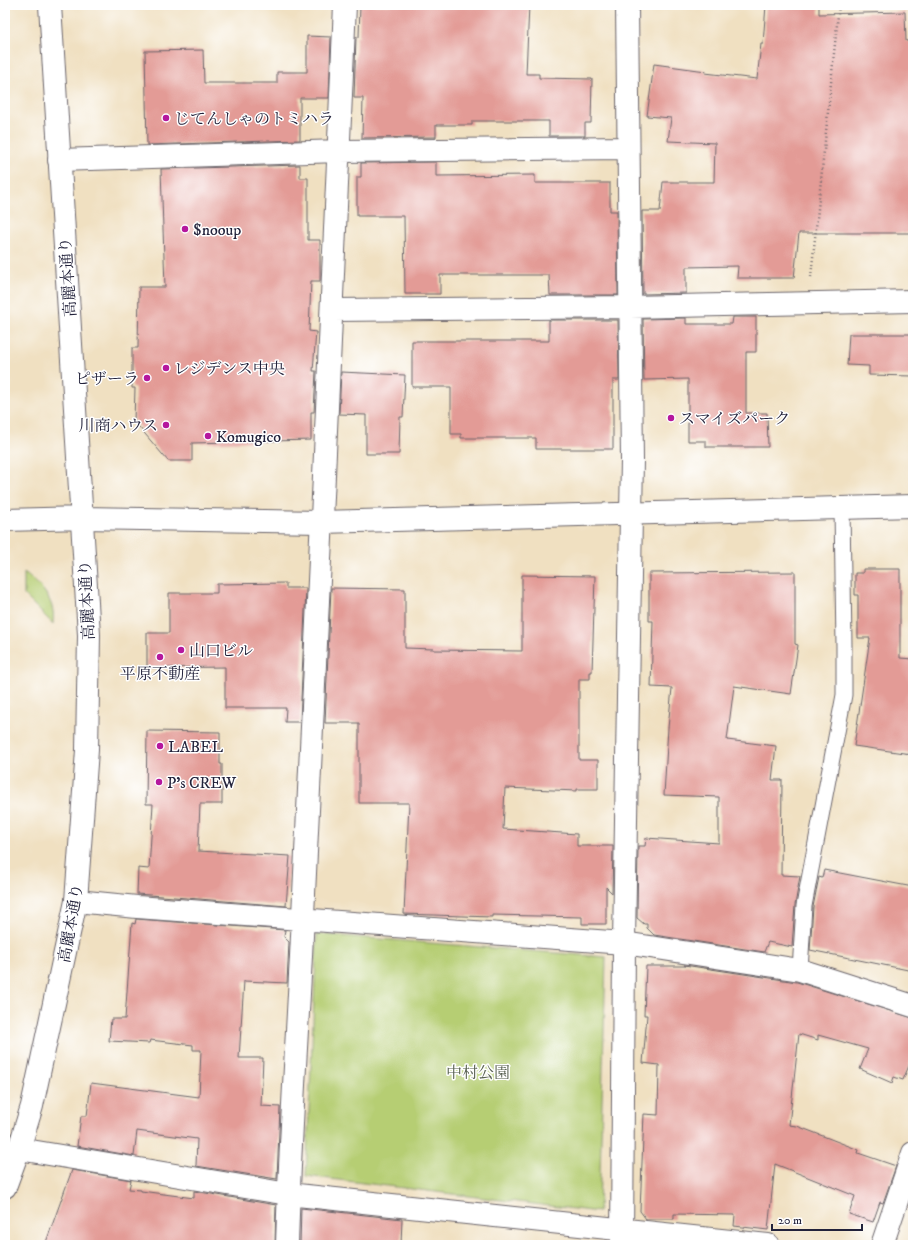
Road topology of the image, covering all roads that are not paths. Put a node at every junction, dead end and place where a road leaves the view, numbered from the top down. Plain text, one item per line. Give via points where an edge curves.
1 (50, 5) edge
2 (345, 5) edge
3 (626, 5) edge
4 (627, 148) junction
5 (339, 151) junction
6 (59, 160) junction
7 (913, 301) edge
8 (630, 307) junction
9 (333, 310) junction
10 (913, 506) edge
11 (842, 508) junction
12 (631, 514) junction
13 (82, 518) junction
14 (5, 520) edge
15 (321, 522) junction
16 (76, 901) junction
17 (303, 920) junction
18 (624, 943) junction
19 (800, 970) junction
20 (913, 1006) edge
21 (19, 1149) junction
22 (913, 1153) edge
23 (5, 1187) edge
24 (288, 1194) junction
25 (622, 1237) edge
26 (287, 1245) edge
27 (768, 1245) edge
28 (882, 1245) edge

1 - 6 street, 高麗本通り
2 - 5 street
3 - 4 street
4 - 5 street
4 - 8 street
5 - 6 street
5 - 9 street
6 - 13 street, 高麗本通り
7 - 8 street
8 - 9 street
8 - 12 street
9 - 15 street
10 - 11 street
11 - 12 street
11 - 19 lane via 844,695 804,906
12 - 15 street
12 - 18 street
13 - 14 street
13 - 15 street
13 - 16 street, 高麗本通り via 89,635 87,750
15 - 17 street
16 - 17 street
16 - 21 street, 高麗本通り via 44,1058
17 - 18 street
17 - 24 street
18 - 19 street
18 - 25 street
19 - 20 street
21 - 23 street, 高麗本通り
21 - 24 street
22 - 28 street
24 - 25 street
24 - 26 street
25 - 27 street

